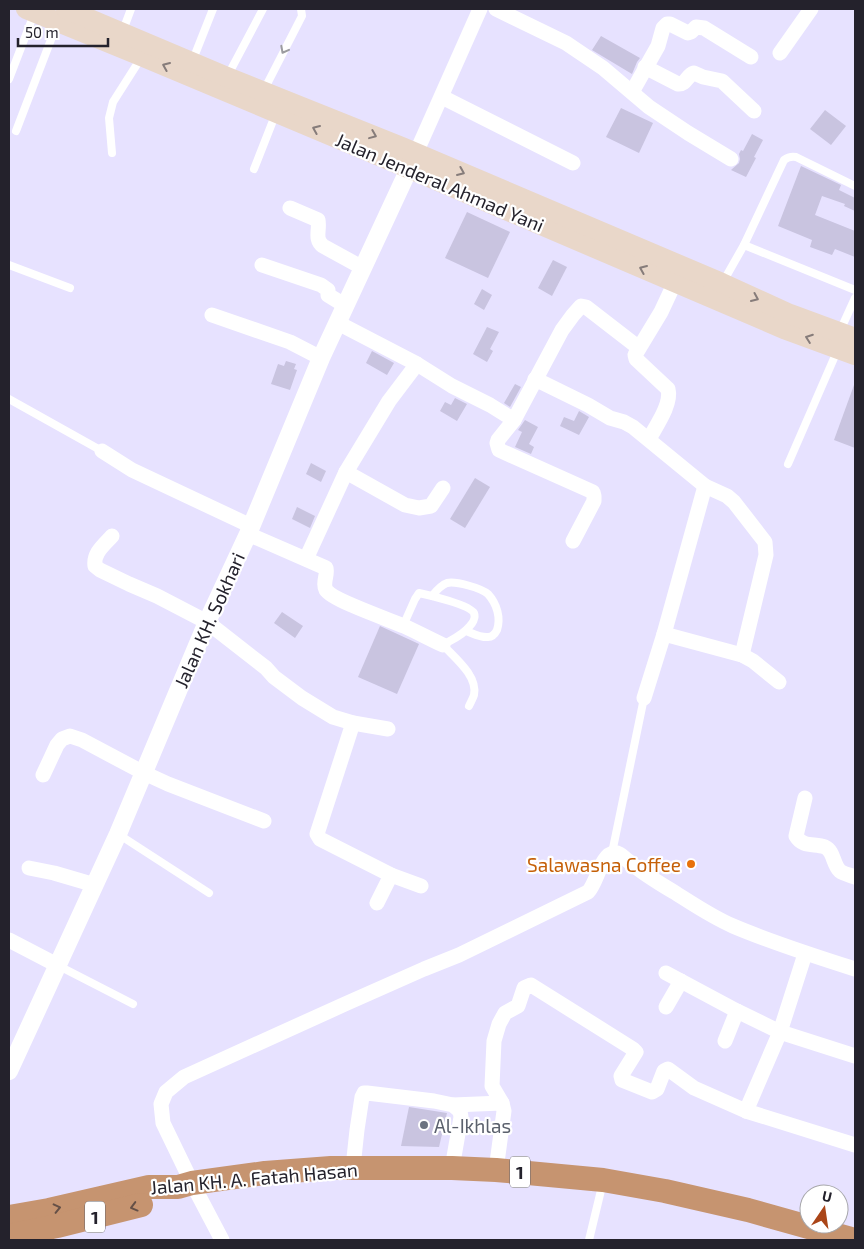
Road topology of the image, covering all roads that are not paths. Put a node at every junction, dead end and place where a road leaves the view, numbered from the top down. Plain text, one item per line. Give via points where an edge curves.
1 (131, 9) edge
2 (213, 9) edge
3 (263, 9) edge
4 (301, 9) edge
5 (480, 9) edge
6 (496, 9) edge
7 (811, 9) edge
8 (30, 10) edge
9 (62, 15) edge
10 (120, 39) junction
11 (780, 53) dead end
12 (141, 56) junction
13 (751, 57) dead end
14 (192, 62) junction
15 (645, 67) junction
16 (227, 77) junction
17 (9, 79) edge
18 (263, 91) junction
19 (632, 92) junction
20 (442, 97) junction
21 (754, 111) dead end
22 (276, 113) junction
23 (16, 131) dead end
24 (112, 154) dead end
25 (731, 158) dead end
26 (412, 161) junction
27 (573, 163) dead end
28 (254, 169) dead end
29 (855, 186) edge
30 (290, 208) dead end
31 (744, 245) junction
32 (9, 265) edge
33 (262, 265) dead end
34 (364, 268) junction
35 (675, 282) junction
36 (722, 283) junction
37 (70, 288) dead end
38 (855, 290) edge
39 (855, 298) edge
40 (346, 306) junction
41 (212, 315) dead end
42 (787, 322) junction
43 (338, 323) junction
44 (847, 344) edge
45 (639, 348) junction
46 (321, 358) junction
47 (417, 364) junction
48 (535, 379) junction
49 (9, 398) edge
50 (514, 420) junction
51 (649, 439) junction
52 (102, 451) joint
53 (788, 464) dead end
54 (346, 472) junction
55 (705, 486) junction
56 (443, 488) dead end
57 (249, 530) junction
58 (112, 536) dead end
59 (573, 541) dead end
60 (306, 559) junction
61 (432, 596) junction
62 (207, 622) junction
63 (403, 626) junction
64 (466, 631) junction
65 (664, 634) junction
66 (443, 645) junction
67 (742, 655) junction
68 (779, 682) dead end
69 (644, 698) joint
70 (469, 706) dead end
71 (353, 723) junction
72 (388, 729) dead end
73 (144, 773) junction
74 (43, 775) dead end
75 (805, 798) dead end
76 (264, 820) dead end
77 (118, 834) junction
78 (612, 853) junction
79 (30, 868) dead end
80 (391, 875) junction
81 (855, 877) edge
82 (94, 885) junction
83 (421, 886) dead end
84 (209, 893) dead end
85 (377, 903) dead end
86 (9, 940) edge
87 (805, 954) junction
88 (57, 965) junction
89 (855, 968) edge
90 (666, 973) dead end
91 (681, 981) junction
92 (133, 1004) dead end
93 (666, 1007) dead end
94 (737, 1011) junction
95 (780, 1032) junction
96 (725, 1041) dead end
97 (855, 1056) edge
98 (9, 1071) edge
99 (502, 1103) junction
100 (453, 1105) junction
101 (746, 1112) junction
102 (855, 1145) edge
103 (354, 1167) junction
104 (452, 1168) junction
105 (496, 1170) junction
106 (603, 1180) junction
107 (185, 1185) junction
108 (11, 1232) edge
109 (849, 1239) edge
110 (222, 1240) edge
111 (589, 1240) edge

1 - 10 lane
2 - 14 lane
3 - 16 lane
4 -> 18 lane via 302,16
5 - 20 street
6 - 19 street via 566,43 604,68
7 - 11 street
8 - 9 main road, Jalan Jenderal Ahmad Yani
8 - 17 lane
9 - 10 main road, Jalan Jenderal Ahmad Yani
9 - 23 lane
10 - 12 main road, Jalan Jenderal Ahmad Yani
10 - 14 main road, Jalan Jenderal Ahmad Yani
22 -> 12 main road, Jalan Jenderal Ahmad Yani
12 - 24 lane via 113,102 108,118
13 - 15 street via 700,27 688,33 667,24
14 - 16 main road, Jalan Jenderal Ahmad Yani
15 - 19 street
15 - 21 street via 681,84 694,73 722,81
16 - 18 main road, Jalan Jenderal Ahmad Yani
18 -> 26 main road, Jalan Jenderal Ahmad Yani
19 - 25 street via 664,118
20 - 26 street
20 - 27 street
26 -> 22 main road, Jalan Jenderal Ahmad Yani
22 - 28 lane
26 - 34 street, Jalan KH. Sokhari
35 -> 26 main road, Jalan Jenderal Ahmad Yani
26 -> 36 main road, Jalan Jenderal Ahmad Yani
29 - 31 lane via 796,157 787,158
30 - 34 street via 318,220 320,244
31 - 36 lane
31 - 38 lane
32 - 37 lane
33 - 40 street via 321,285 328,290 330,297
34 - 40 street, Jalan KH. Sokhari
35 - 42 main road, Jalan Jenderal Ahmad Yani
35 - 45 street
36 -> 42 main road, Jalan Jenderal Ahmad Yani
39 - 44 lane
40 - 43 street, Jalan KH. Sokhari
41 - 46 street via 290,342
42 - 44 main road, Jalan Jenderal Ahmad Yani
43 - 46 street, Jalan KH. Sokhari
43 - 47 street
44 - 53 lane
45 - 48 street via 582,306 562,330
45 - 51 street via 636,359 670,394
46 - 57 street, Jalan KH. Sokhari
47 - 50 street
47 - 54 street
48 - 50 street
48 - 51 street via 624,422
49 - 52 lane
50 - 59 street via 498,440 499,450 593,492 594,502
51 - 55 street
52 - 57 street via 132,470
54 - 56 street via 405,505 419,508 431,506
54 - 60 street
55 - 65 street
55 - 67 street via 734,502 765,542 766,555
57 - 60 street via 274,546
57 - 62 street, Jalan KH. Sokhari
58 - 62 street via 97,553 95,566
60 - 63 street via 326,568 326,591 337,599
61 - 63 lane via 419,593
61 - 64 lane via 473,611 474,620
61 - 64 lane via 447,583 459,583 488,594 498,614 495,634 490,637
62 - 71 street via 302,698 333,717
62 - 73 street, Jalan KH. Sokhari
63 - 66 street
64 - 66 lane
65 - 67 street
65 - 69 street
66 - 70 lane via 470,674 474,695
67 - 68 street
69 - 78 lane
71 - 72 street
71 - 80 street via 317,834 320,839
73 - 74 street via 70,736 62,739
73 - 76 street
73 - 77 street, Jalan KH. Sokhari
75 - 81 street via 796,836 802,843 826,847 837,867
77 - 82 street, Jalan KH. Sokhari
77 - 84 lane
78 - 87 street via 618,853 643,873 732,925
78 - 107 street via 603,861 588,892 459,955 184,1077 166,1092 160,1104
79 - 82 street
80 - 83 street
80 - 85 street
82 - 88 street, Jalan KH. Sokhari
86 - 88 street
87 - 89 street
87 - 95 street
88 - 92 lane
88 - 98 street, Jalan KH. Sokhari
90 - 91 street
91 - 93 street
91 - 94 street
94 - 95 street
94 - 96 street
95 - 97 street
95 - 101 street
99 - 100 street
99 - 101 street via 492,1086 494,1041 505,1013 518,1006 524,988 531,986 636,1052 621,1076 622,1080 652,1092 657,1089 664,1071 668,1070 694,1088
99 - 105 street via 504,1111
100 - 103 street via 364,1093
100 - 104 street via 461,1117
101 - 102 street
103 - 104 highway, Jalan KH. A. Fatah Hasan / 1
103 - 107 highway, Jalan KH. A. Fatah Hasan / 1 via 265,1173
104 - 105 highway, Jalan KH. A. Fatah Hasan / 1
105 - 106 highway, Jalan KH. A. Fatah Hasan / 1
106 - 109 highway, Jalan KH. A. Fatah Hasan / 1 via 748,1210
106 - 111 lane
107 - 108 highway, Jalan KH. A. Fatah Hasan / 1 via 149,1187 49,1210
107 - 110 street

